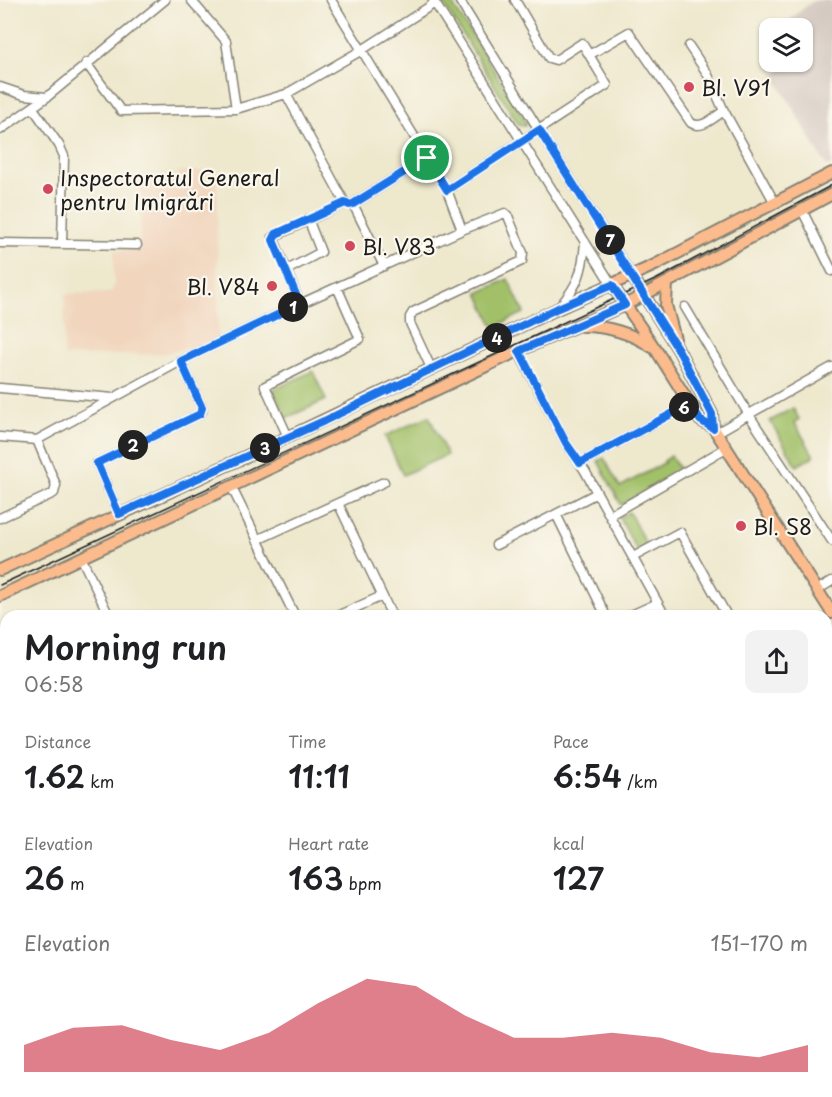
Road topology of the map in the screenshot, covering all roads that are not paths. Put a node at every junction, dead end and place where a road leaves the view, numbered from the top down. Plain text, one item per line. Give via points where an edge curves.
1 (165, 0) edge
2 (191, 0) edge
3 (331, 0) edge
4 (459, 0) edge
5 (515, 0) edge
6 (434, 1) edge
7 (688, 46) dead end
8 (362, 50) junction
9 (589, 55) junction
10 (86, 63) junction
11 (0, 87) edge
12 (286, 94) junction
13 (47, 97) junction
14 (33, 108) junction
15 (239, 108) junction
16 (724, 111) junction
17 (0, 130) edge
18 (539, 130) junction
19 (522, 141) junction
20 (427, 158) junction
21 (832, 173) edge
22 (447, 190) junction
23 (832, 194) edge
24 (349, 203) junction
25 (775, 203) junction
26 (802, 210) junction
27 (308, 219) junction
28 (462, 230) junction
29 (585, 241) junction
30 (0, 243) edge
31 (62, 244) junction
32 (137, 245) dead end
33 (384, 266) junction
34 (286, 270) junction
35 (832, 271) edge
36 (632, 276) junction
37 (667, 283) junction
38 (612, 285) junction
39 (337, 287) junction
40 (643, 296) junction
41 (300, 304) junction
42 (625, 305) junction
43 (558, 308) junction
44 (685, 308) dead end
45 (579, 326) junction
46 (519, 351) junction
47 (679, 351) junction
48 (658, 352) junction
49 (181, 361) junction
50 (832, 367) edge
51 (432, 370) junction
52 (0, 388) edge
53 (114, 399) junction
54 (690, 404) junction
55 (749, 414) junction
56 (715, 430) junction
57 (0, 437) edge
58 (288, 437) junction
59 (37, 440) junction
60 (726, 448) junction
61 (580, 463) junction
62 (384, 482) dead end
63 (231, 486) junction
64 (597, 494) junction
65 (338, 503) junction
66 (119, 514) junction
67 (556, 514) junction
68 (610, 515) junction
69 (0, 518) edge
70 (257, 540) junction
71 (832, 542) edge
72 (496, 545) dead end
73 (81, 557) junction
74 (633, 557) junction
75 (0, 570) edge
76 (832, 581) edge
77 (817, 590) junction
78 (0, 596) edge
79 (382, 596) junction
80 (658, 603) junction
81 (106, 610) edge
82 (292, 610) edge
83 (350, 610) edge
84 (389, 610) edge
85 (603, 610) edge
86 (642, 610) edge
87 (662, 610) edge
88 (725, 610) edge
89 (830, 610) edge

1 - 10 street
2 - 15 street via 226,41
3 - 8 street
4 - 18 street
5 - 9 street via 549,58 556,60 582,43
6 - 8 street
6 - 19 street
7 - 16 street via 707,73
8 - 12 street
8 - 20 street
9 - 16 street via 629,32 691,123 700,126
9 - 18 street via 607,85
10 - 13 street
10 - 15 street via 121,111
11 - 13 street
12 - 15 street
12 - 24 street
13 - 14 street
14 - 17 street
14 - 31 street via 64,156
16 - 25 street
18 - 19 street
18 - 36 street
19 - 22 street
19 - 29 street
20 - 22 street
20 - 24 street
21 - 25 main road
22 - 28 street
23 - 26 main road
24 - 27 street
24 - 33 street
25 - 36 main road
26 - 35 street
26 - 37 main road
27 - 34 street via 273,237
27 - 34 street via 320,255
28 - 33 street
28 - 51 street via 505,213 523,257 506,269 413,312 410,323
29 - 38 street
29 - 43 street via 583,266 575,288
30 - 31 street
31 - 32 street
33 - 39 street
34 - 41 street
36 - 38 main road
36 - 40 main road
37 - 40 main road
37 - 47 main road via 666,305
38 - 42 main road
38 - 43 main road
39 - 41 street
39 - 58 street via 360,339 265,386
40 - 42 main road
40 - 47 main road
41 - 49 street
42 - 45 main road
42 - 48 main road
43 - 51 main road
44 - 55 street
45 - 46 main road
45 - 48 main road via 626,334
46 - 61 street
46 - 63 main road
47 - 56 main road via 712,414
48 - 54 main road
49 - 53 street
49 - 66 street via 202,408 200,414 97,463
50 - 55 street
51 - 58 main road
52 - 53 street
53 - 59 street
54 - 56 main road via 700,420
54 - 61 street
55 - 56 street
55 - 71 street
56 - 60 main road
57 - 59 street
58 - 66 main road
59 - 69 street via 56,485 54,493
60 - 68 street
60 - 77 main road
61 - 64 street
62 - 65 street
63 - 70 street
63 - 73 main road
64 - 67 street
64 - 68 street
65 - 70 street
65 - 79 street
66 - 75 main road
67 - 72 street
67 - 85 street
68 - 74 street
70 - 82 street
73 - 78 main road
73 - 81 street
74 - 80 street
74 - 88 street via 680,532
76 - 77 street
77 - 89 main road
79 - 83 street
79 - 84 street
80 - 86 street
80 - 87 street

